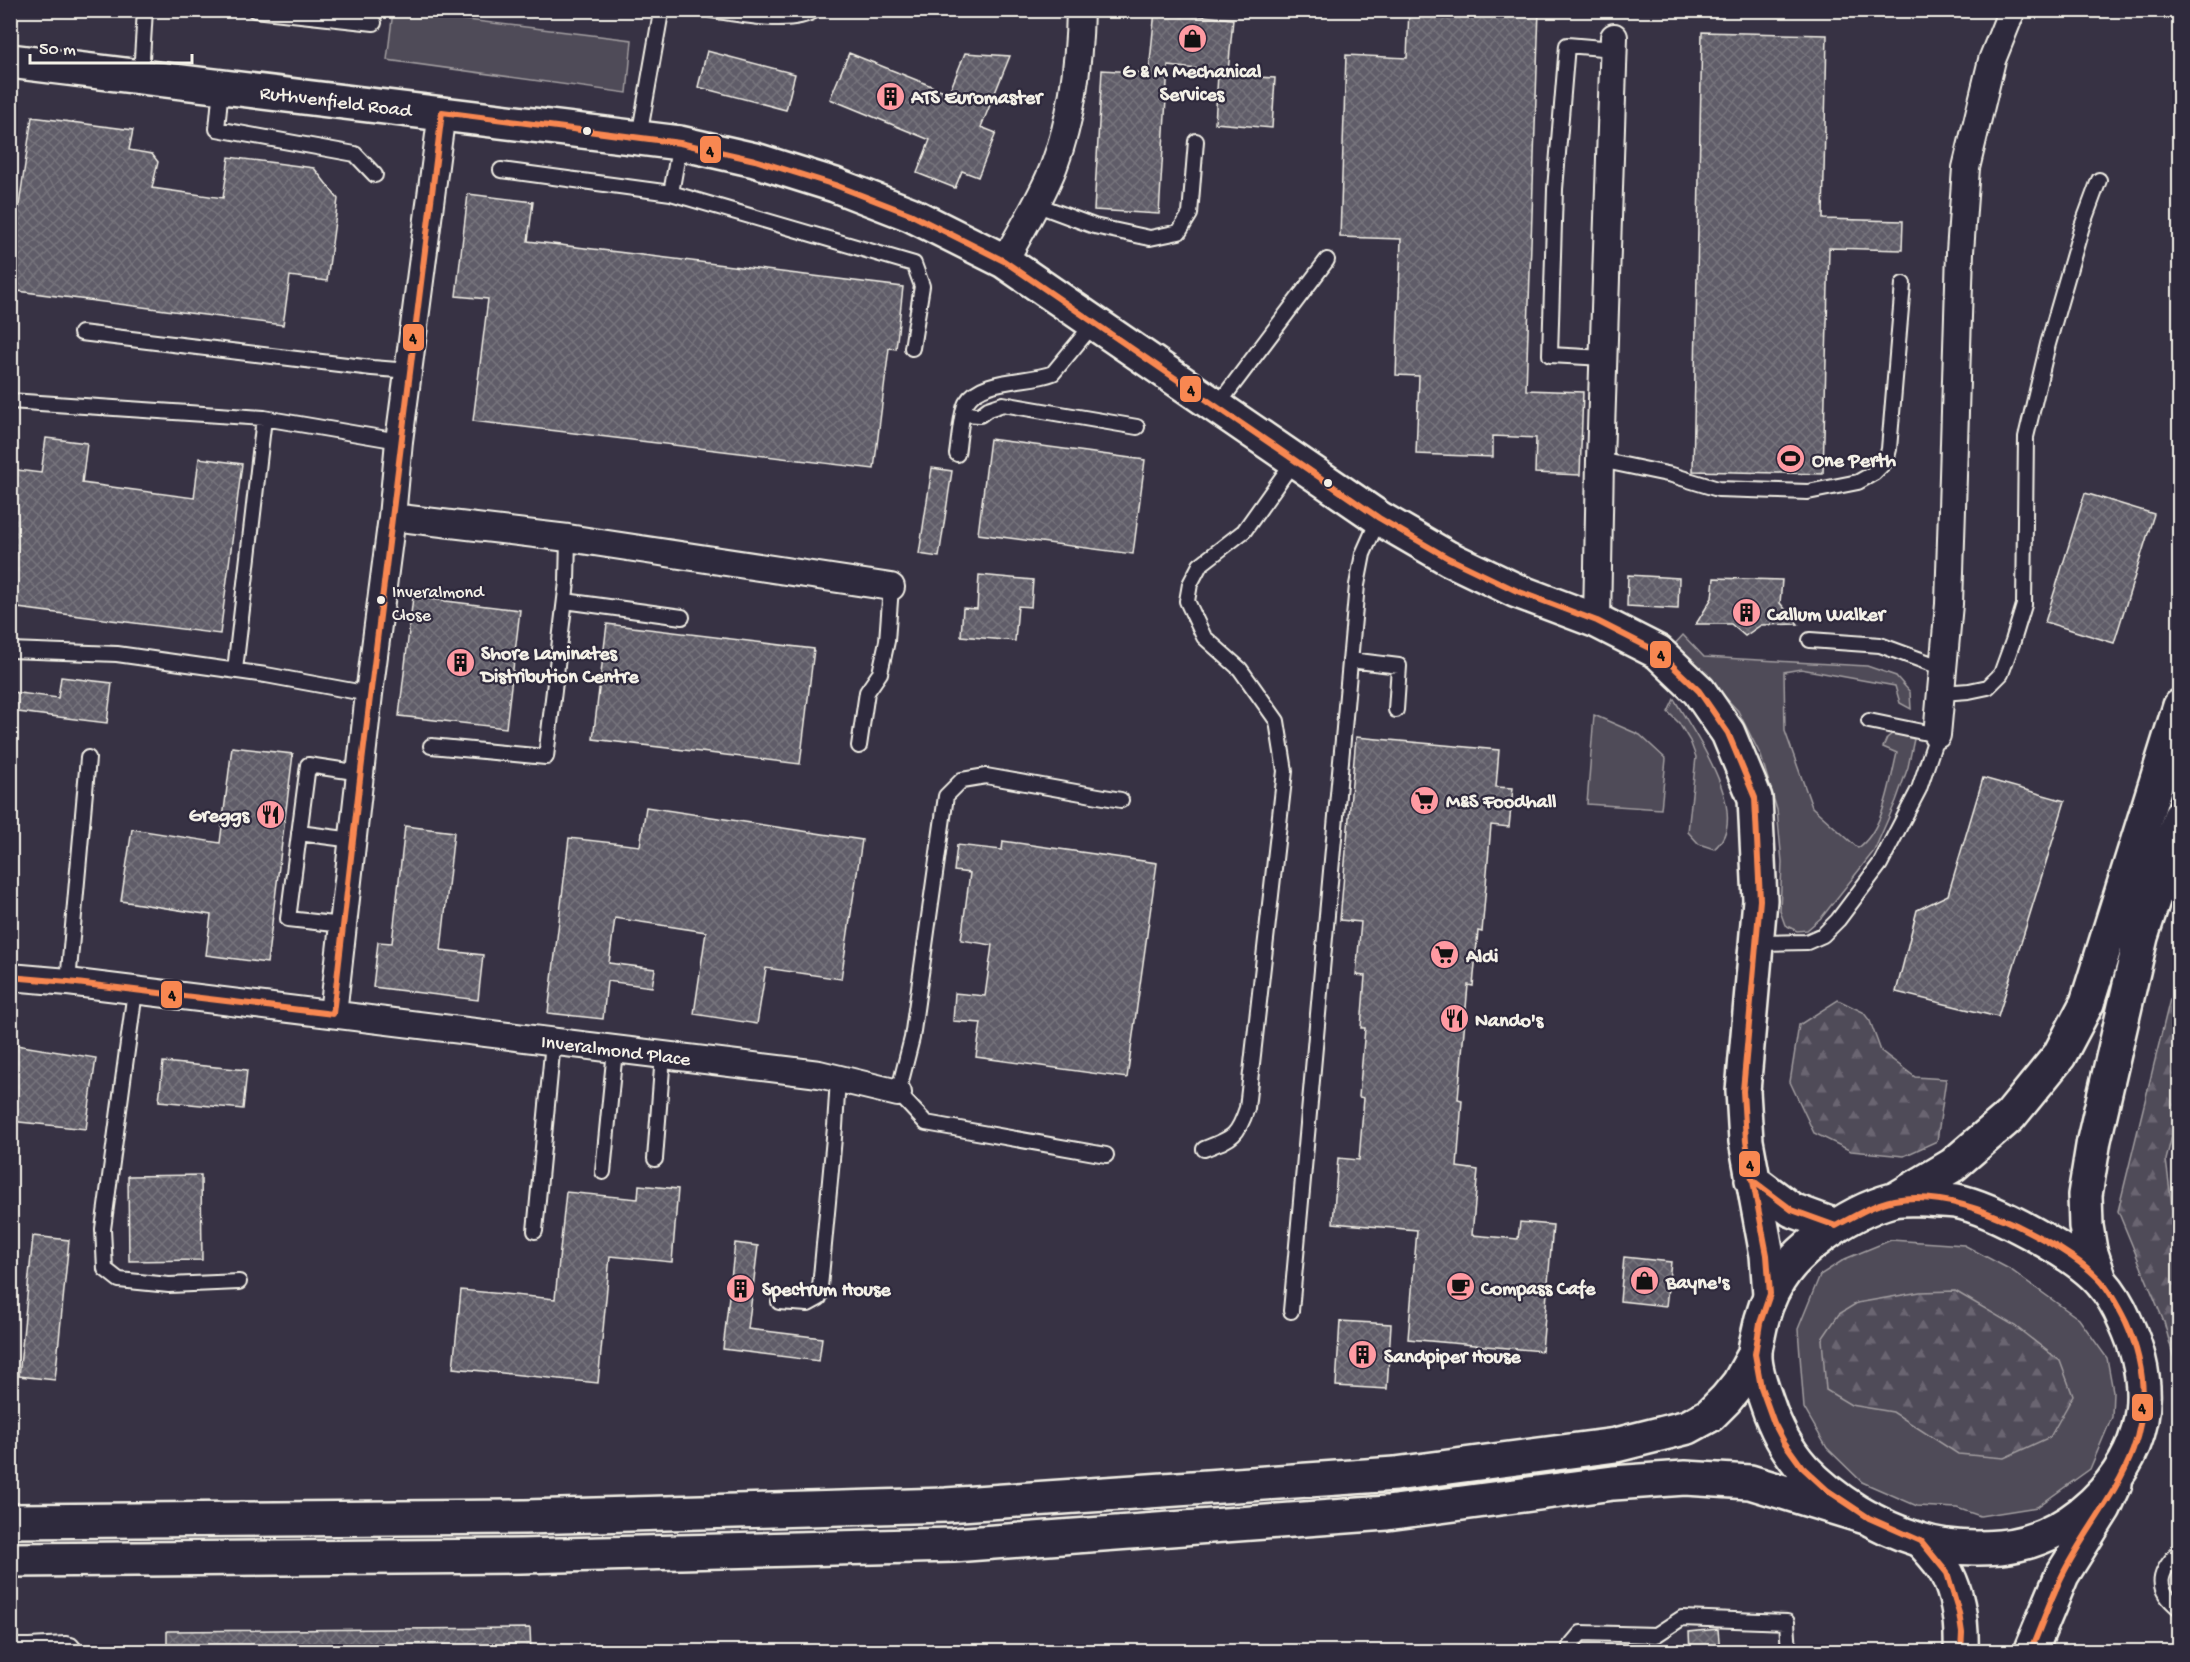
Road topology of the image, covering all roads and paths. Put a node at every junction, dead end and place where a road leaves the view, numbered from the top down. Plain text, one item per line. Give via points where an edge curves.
1 (145, 10) edge
2 (255, 10) edge
3 (663, 10) edge
4 (711, 10) edge
5 (815, 10) edge
6 (1080, 10) edge
7 (2012, 10) edge
8 (374, 24) dead end
9 (1614, 43) joint
10 (10, 61) edge
11 (141, 75) junction
12 (221, 87) junction
13 (442, 112) junction
14 (639, 137) junction
15 (1196, 141) dead end
16 (680, 143) junction
17 (501, 170) dead end
18 (375, 175) dead end
19 (2099, 180) dead end
20 (671, 192) junction
21 (1035, 204) junction
22 (1327, 260) dead end
23 (1004, 261) junction
24 (1904, 284) dead end
25 (1095, 322) junction
26 (81, 333) dead end
27 (912, 348) dead end
28 (1604, 358) junction
29 (410, 371) junction
30 (10, 401) edge
31 (1217, 406) junction
32 (963, 414) junction
33 (264, 418) junction
34 (1137, 427) dead end
35 (399, 441) junction
36 (957, 454) dead end
37 (1292, 459) junction
38 (1600, 460) junction
39 (392, 518) junction
40 (1379, 518) junction
41 (568, 538) junction
42 (891, 587) joint
43 (565, 602) junction
44 (682, 617) dead end
45 (1597, 621) junction
46 (1810, 640) dead end
47 (10, 650) edge
48 (1350, 660) junction
49 (235, 670) junction
50 (1942, 680) junction
51 (369, 694) junction
52 (2180, 706) edge
53 (1396, 710) dead end
54 (1869, 721) dead end
55 (1937, 735) junction
56 (431, 746) dead end
57 (859, 746) dead end
58 (88, 758) dead end
59 (361, 773) junction
60 (1121, 800) dead end
61 (2180, 817) edge
62 (299, 833) junction
63 (353, 840) junction
64 (343, 925) junction
65 (1757, 944) junction
66 (10, 977) edge
67 (68, 982) junction
68 (135, 992) junction
69 (333, 1014) junction
70 (553, 1042) junction
71 (615, 1050) junction
72 (663, 1055) junction
73 (838, 1078) junction
74 (898, 1093) junction
75 (1204, 1149) dead end
76 (1106, 1155) dead end
77 (655, 1159) dead end
78 (603, 1172) dead end
79 (1752, 1180) junction
80 (1894, 1200) junction
81 (1836, 1226) junction
82 (536, 1231) dead end
83 (2100, 1280) junction
84 (239, 1282) dead end
85 (1770, 1294) junction
86 (779, 1302) dead end
87 (1291, 1311) dead end
88 (1755, 1354) junction
89 (2119, 1474) junction
90 (1869, 1518) junction
91 (10, 1521) edge
92 (1921, 1541) junction
93 (2180, 1550) edge
94 (10, 1560) edge
95 (2180, 1608) edge
96 (10, 1646) edge
97 (29, 1649) edge
98 (77, 1652) edge
99 (1570, 1652) edge
100 (1789, 1652) edge
101 (1961, 1652) edge
102 (2030, 1652) edge

1 - 11 lane
2 - 8 lane
3 - 14 lane
4 - 5 lane via 798,18
6 - 21 street via 1072,98 1053,167
7 - 50 street via 1992,60 1966,168 1949,604
9 - 28 street
9 - 28 lane via 1567,45 1555,189 1550,356
10 - 11 main road, Ruthvenfield Road
11 - 12 main road, Ruthvenfield Road
12 - 13 main road, Ruthvenfield Road
12 - 18 lane via 218,129 355,154
13 - 14 main road, Ruthvenfield Road
13 - 29 street
14 - 16 main road, Ruthvenfield Road
15 - 21 lane via 1190,214 1179,232 1150,238 1094,226
16 - 20 lane
16 - 23 main road, Ruthvenfield Road via 835,184 910,214
17 - 20 lane
19 - 50 lane via 2048,344 2026,437 2024,605 2013,641 2001,674 1988,687 1970,691
20 - 27 lane via 914,264 922,286
21 - 23 street
22 - 31 lane
23 - 25 main road, Ruthvenfield Road
24 - 38 lane via 1889,449 1886,461 1874,473 1858,482 1808,492 1718,489
25 - 31 main road, Ruthvenfield Road
25 - 32 lane via 1053,373 992,385 975,393 965,404
26 - 29 lane
28 - 38 street
29 - 35 street
30 - 33 lane
31 - 37 main road, Ruthvenfield Road
32 - 34 lane via 980,415 1003,404
32 - 36 lane
33 - 35 lane
33 - 49 lane
35 - 39 street
37 - 40 main road, Ruthvenfield Road
37 - 75 lane via 1244,531 1200,565 1187,601 1204,637 1240,669 1277,721 1285,771 1247,1108 1241,1127 1232,1138
38 - 45 street
39 - 41 street
39 - 51 street
40 - 45 main road, Ruthvenfield Road via 1448,558 1517,591
40 - 48 lane via 1359,566
41 - 42 street
41 - 43 lane
42 - 57 lane via 887,641 880,673 867,692
43 - 44 lane
43 - 56 lane via 546,757
45 - 65 main road, Ruthvenfield Road via 1658,652 1699,691 1728,733 1755,798 1759,864
46 - 50 lane via 1881,645
47 - 49 lane via 117,654
48 - 53 lane via 1399,666
48 - 87 lane
49 - 51 lane
50 - 55 street
51 - 59 street
52 - 80 main road via 2087,1003 2059,1056 2010,1116 1953,1165
54 - 55 lane
55 - 65 lane via 1919,789 1880,864 1838,920 1823,935 1807,942
58 - 67 lane
59 - 62 lane via 308,765
59 - 63 street
60 - 74 lane via 986,776 962,780 946,796 912,1038
61 - 83 main road via 2142,937 2094,1140 2085,1195 2086,1226
62 - 63 lane
62 - 64 lane via 288,919
63 - 64 street
64 - 69 street
65 - 79 main road, Ruthvenfield Road via 1743,1091
66 - 67 street, Inveralmond Place
67 - 68 street, Inveralmond Place
68 - 69 street, Inveralmond Place
68 - 84 lane via 103,1229 105,1269 119,1280 169,1286
69 - 70 street, Inveralmond Place
70 - 71 street, Inveralmond Place
70 - 82 lane
71 - 72 street, Inveralmond Place
71 - 78 lane
72 - 73 street, Inveralmond Place
72 - 77 lane
73 - 74 street, Inveralmond Place
73 - 86 lane via 819,1298 808,1304
74 - 76 lane via 926,1123
79 - 81 main road via 1792,1210
79 - 85 main road, Ruthvenfield Road via 1767,1255
80 - 81 main road
80 - 83 main road via 1957,1202 1979,1209 2055,1247
81 - 85 main road via 1804,1249
83 - 89 main road via 2119,1307 2142,1368 2144,1408 2133,1450
85 - 88 main road
88 - 90 main road via 1761,1388 1784,1443 1827,1490
88 - 91 main road via 1726,1399 1710,1415 1688,1427 1616,1444 1395,1474 946,1505 525,1517
89 - 92 main road via 2094,1503 2039,1539 1983,1548
89 - 102 main road via 2104,1508 2062,1575
90 - 92 main road
90 - 94 main road via 1750,1482 1685,1478 1613,1483 1387,1513 953,1545 521,1556
92 - 101 main road via 1947,1573 1959,1613
93 - 95 lane via 2160,1580 2163,1592
96 - 97 lane
97 - 98 lane via 66,1644
99 - 100 lane via 1570,1646 1581,1634 1656,1635 1682,1618 1787,1622

